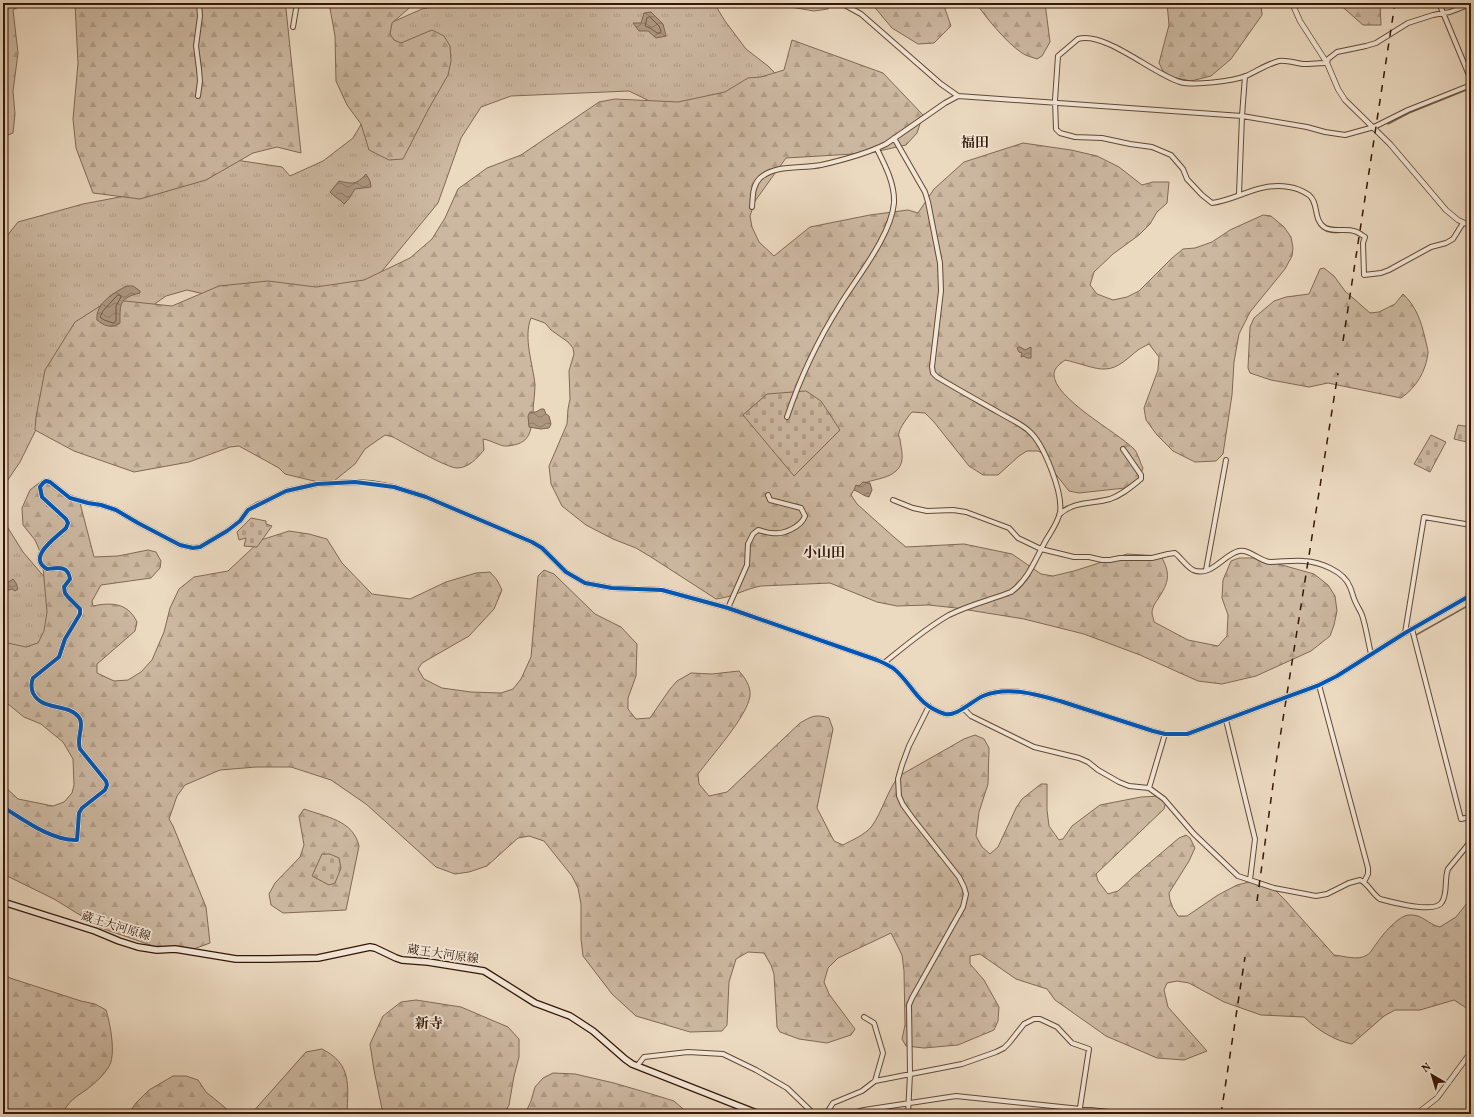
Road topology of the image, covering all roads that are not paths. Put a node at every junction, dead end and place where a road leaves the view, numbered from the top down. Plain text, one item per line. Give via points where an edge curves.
1 (199, 3) edge
2 (297, 3) edge
3 (841, 3) edge
4 (1292, 3) edge
5 (1439, 3) edge
6 (1471, 4) edge
7 (1443, 13) junction
8 (293, 27) dead end
9 (1328, 63) junction
10 (1245, 76) junction
11 (1471, 80) edge
12 (1471, 85) edge
13 (198, 96) dead end
14 (958, 96) junction
15 (1055, 103) junction
16 (1242, 116) junction
17 (1374, 127) junction
18 (894, 138) junction
19 (876, 149) junction
20 (1239, 194) junction
21 (752, 207) dead end
22 (1463, 223) junction
23 (1471, 226) edge
24 (787, 417) dead end
25 (1123, 449) dead end
26 (1226, 460) dead end
27 (768, 495) dead end
28 (893, 500) dead end
29 (264, 502) joint
30 (1060, 514) junction
31 (1471, 525) edge
32 (1041, 550) junction
33 (1206, 570) junction
34 (1471, 596) edge
35 (728, 608) junction
36 (1412, 629) junction
37 (1405, 633) junction
38 (1371, 654) junction
39 (884, 663) junction
40 (1319, 685) junction
41 (929, 706) junction
42 (963, 708) junction
43 (1226, 720) junction
44 (1165, 734) junction
45 (1149, 788) junction
46 (3, 808) edge
47 (1471, 822) edge
48 (1471, 841) edge
49 (1250, 880) junction
50 (1364, 882) junction
51 (3, 902) edge
52 (864, 1017) dead end
53 (1471, 1052) edge
54 (637, 1066) junction
55 (910, 1074) junction
56 (875, 1081) junction
57 (910, 1103) junction
58 (1080, 1109) junction
59 (1418, 1113) edge
60 (759, 1114) edge
61 (814, 1114) edge
62 (826, 1114) edge
63 (850, 1114) edge
64 (908, 1114) edge
65 (1079, 1114) edge
66 (1129, 1114) edge
67 (1412, 1114) edge

1 - 13 street via 196,46 200,81
2 - 8 street
3 - 14 street via 861,14
4 - 9 street via 1300,21
5 - 7 street
6 - 7 street
7 - 9 street via 1408,23 1376,43 1337,52 1328,59
7 - 11 street
9 - 10 street via 1303,64 1280,61
9 - 17 street via 1338,89
10 - 15 street via 1186,84 1158,72 1113,46 1082,38 1058,58
10 - 16 street
12 - 17 street via 1408,110
14 - 15 street
14 - 18 street
15 - 16 street
15 - 20 street via 1056,129 1060,133 1152,147 1171,155 1183,169 1187,179 1212,203
16 - 17 street via 1345,135
16 - 20 street
17 - 22 street via 1446,210
18 - 19 street
18 - 30 street via 925,192 940,263 941,291 932,354 933,373 1030,432 1054,476 1060,500
19 - 21 street via 820,165 768,172 755,185
19 - 24 street via 891,182 894,203 891,214 880,243 817,345
20 - 22 street via 1274,186 1294,188 1305,193 1314,202 1318,220 1324,227 1354,231 1365,237 1364,275 1389,270 1431,247 1446,243 1453,239
22 - 23 street
25 - 30 street via 1141,475 1141,479 1115,497 1072,506
26 - 33 street
27 - 35 street via 770,500 801,508 804,520 794,528 779,534 758,530 753,534 748,544 748,565
28 - 32 street via 927,511 966,512 1008,528 1018,538
29 - 35 street via 286,491 317,484 355,482 394,487 426,497 532,542 566,572 585,584 662,590
29 - 46 street via 248,510 227,531 200,547 193,548 180,545 116,510 70,498 50,482 43,483 40,487 42,497 68,523 66,528 43,549 40,563 47,569 59,567 66,570 70,579 64,587 65,593 80,609 80,614 65,639 59,657 33,678 31,689 38,701 67,710 80,718 80,749 107,785 105,790 79,813 77,840 63,839
30 - 32 street
31 - 37 street via 1424,517
32 - 33 street via 1102,560 1152,558 1175,553 1194,570
32 - 39 street via 1022,583 1016,588 949,615 929,627
33 - 38 street via 1213,568 1233,552 1241,550 1268,562 1305,561 1332,569 1341,574 1350,586 1362,614
34 - 36 street
35 - 39 street
36 - 37 street
36 - 47 street via 1461,819 1470,817
37 - 38 street
38 - 40 street
39 - 41 street via 893,668
40 - 43 street
40 - 50 street via 1368,868
41 - 42 street via 945,714
41 - 55 street via 902,765 898,779 899,796 914,820 959,877 964,887 965,900 955,924 912,998
42 - 44 street via 982,696 1012,692 1043,696
42 - 45 street via 971,716 1034,747 1083,760 1129,786
43 - 44 street via 1187,734
43 - 49 street via 1255,839
44 - 45 street
45 - 49 street via 1164,800 1222,862 1238,876
48 - 50 street via 1448,869 1444,898 1442,904 1436,907 1380,900
49 - 50 street via 1274,888 1316,896 1327,894 1349,883 1360,880
51 - 54 main road, 蔵王大河原線 via 138,947 157,950 175,949 236,959 269,959 318,958 370,947 402,960 484,971 534,1002 570,1016 594,1031 625,1059
52 - 56 street via 874,1023 883,1053
53 - 59 street via 1437,1098
54 - 60 main road, 蔵王大河原線
54 - 61 street via 644,1057 664,1054 723,1054 787,1088
55 - 56 street
55 - 57 street
55 - 58 street via 962,1064 996,1052 1009,1043 1024,1024 1040,1019 1057,1027 1072,1043 1089,1049
56 - 62 street via 862,1091 833,1103
57 - 58 street via 956,1096
57 - 63 street
57 - 64 street
58 - 65 street
58 - 66 street
59 - 67 street

